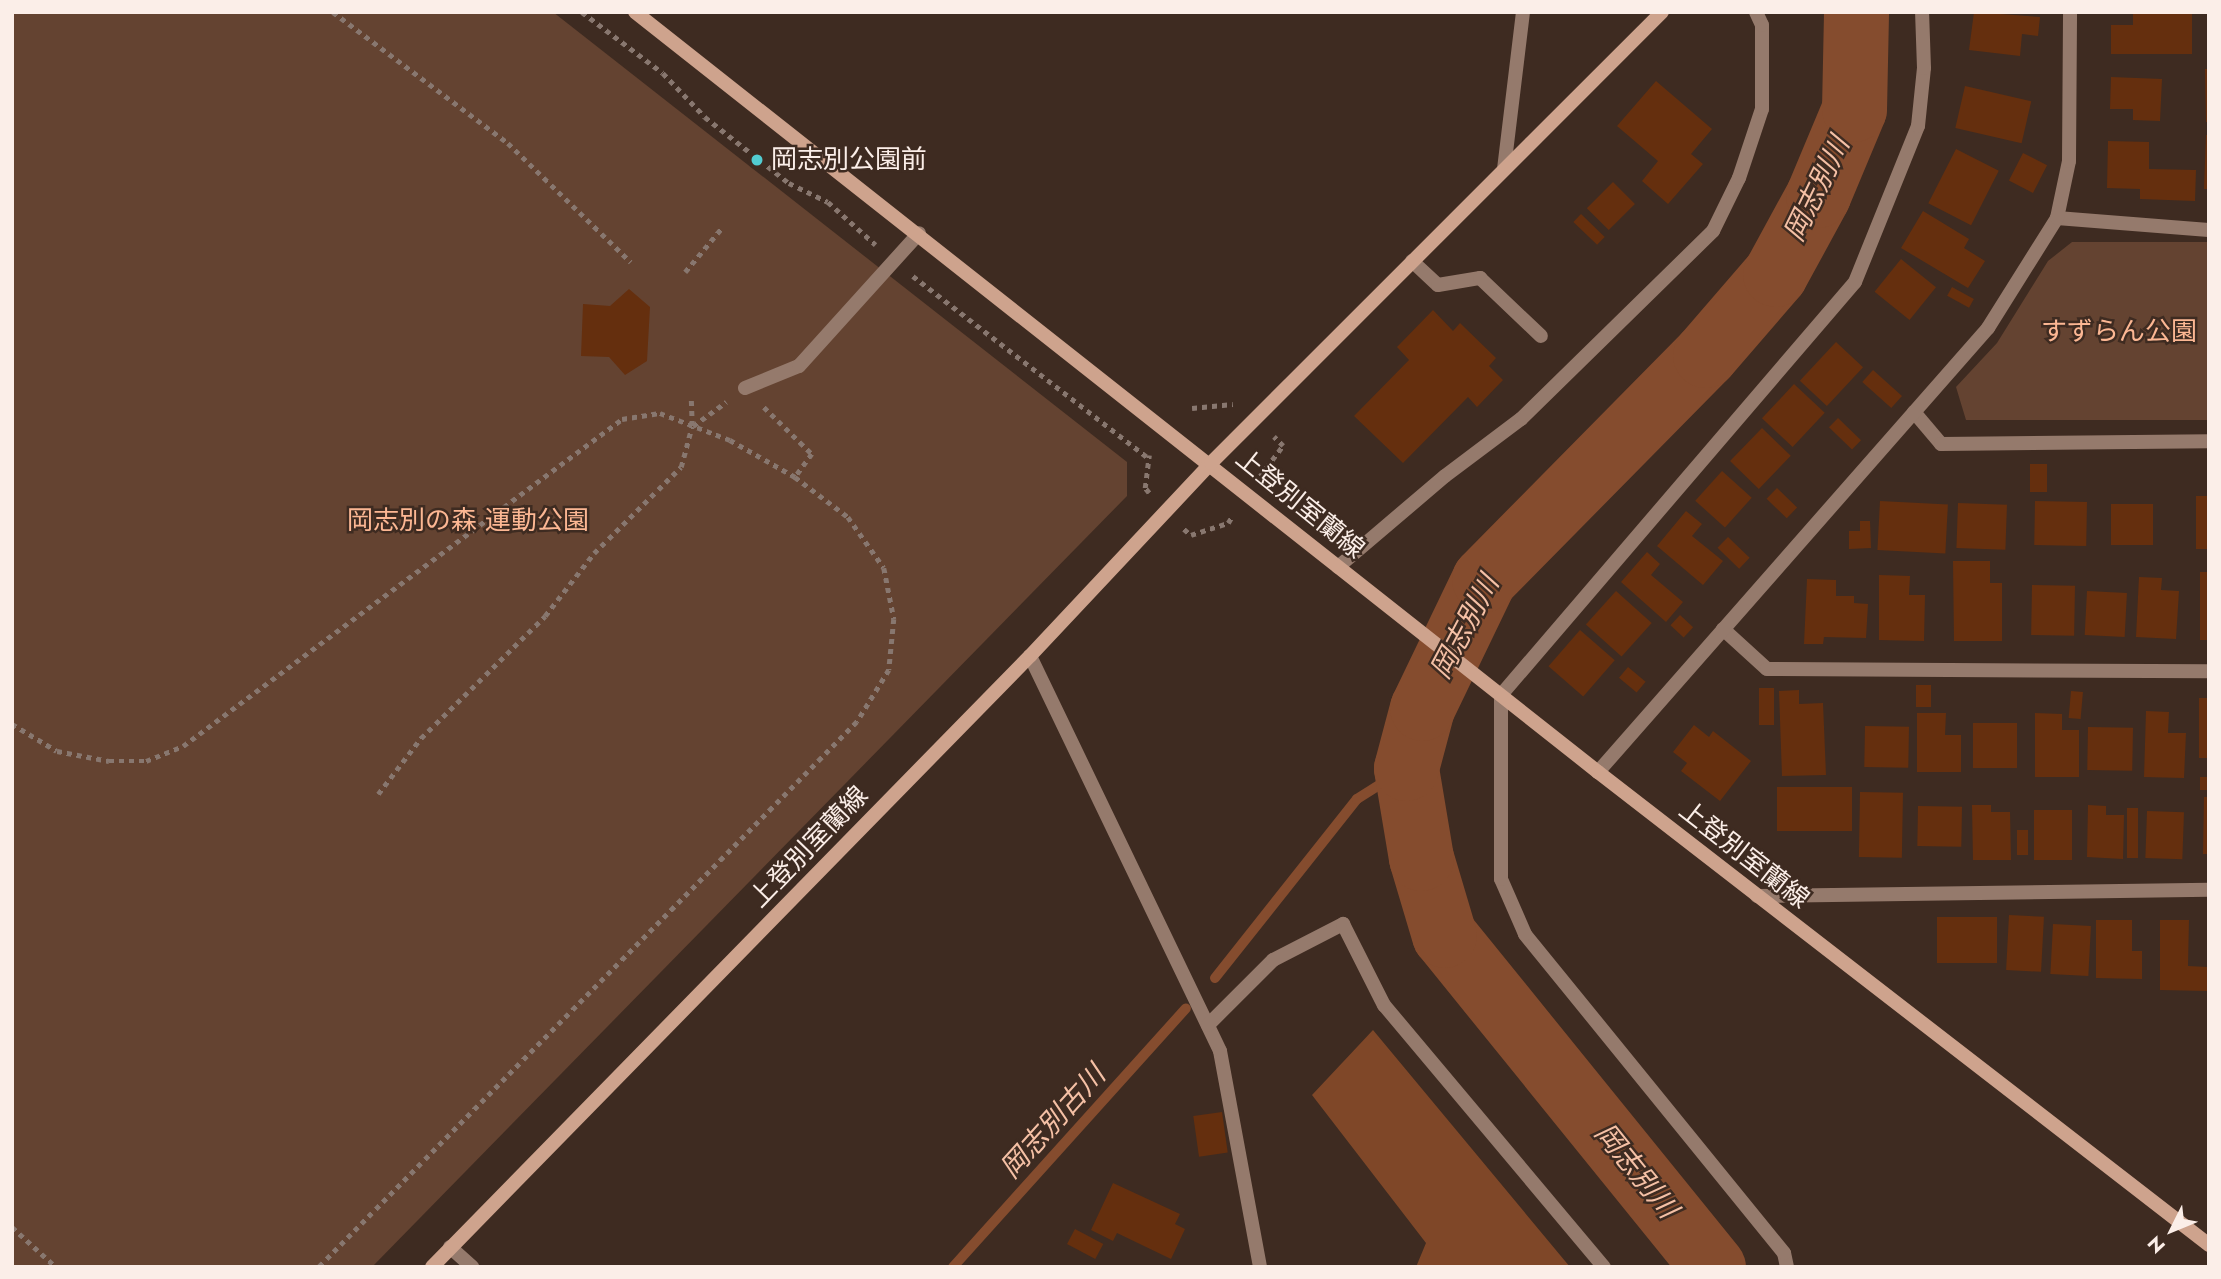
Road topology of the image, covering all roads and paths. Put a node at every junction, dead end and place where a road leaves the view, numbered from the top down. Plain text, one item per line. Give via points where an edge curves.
1 (334, 12) edge
2 (582, 12) edge
3 (635, 12) edge
4 (1523, 12) edge
5 (1662, 12) edge
6 (1756, 12) edge
7 (1922, 12) edge
8 (2070, 12) edge
9 (1504, 169) junction
10 (2057, 218) junction
11 (721, 229) dead end
12 (2209, 230) edge
13 (919, 233) junction
14 (894, 261) junction
15 (1412, 261) junction
16 (631, 262) dead end
17 (685, 272) dead end
18 (1541, 336) dead end
19 (745, 388) junction
20 (691, 400) dead end
21 (1914, 412) junction
22 (692, 426) junction
23 (2209, 441) edge
24 (1147, 457) dead end
25 (1211, 463) junction
26 (795, 477) junction
27 (1338, 567) junction
28 (1723, 629) junction
29 (1030, 656) junction
30 (2209, 671) edge
31 (1501, 695) junction
32 (12, 724) edge
33 (1598, 772) junction
34 (378, 794) dead end
35 (2209, 890) edge
36 (1757, 896) junction
37 (1208, 1025) junction
38 (12, 1227) edge
39 (2209, 1245) edge
40 (450, 1247) junction
41 (56, 1267) edge
42 (319, 1267) edge
43 (432, 1267) edge
44 (472, 1267) edge
45 (1260, 1267) edge
46 (1604, 1267) edge
47 (1787, 1267) edge

1 - 16 path via 508,143
2 - 14 path via 663,74 705,117 789,183 828,202
3 - 13 main road
4 - 9 street
5 - 9 main road
6 - 27 street via 1762,25 1762,109 1739,178 1713,231 1521,419
7 - 31 street via 1924,68 1918,126 1855,282
8 - 10 street via 2069,161
9 - 15 main road
10 - 12 street
10 - 21 street via 1988,328
11 - 17 path
13 - 14 street
13 - 25 main road
14 - 19 street via 799,366
14 - 24 path
15 - 18 street via 1438,285 1480,278
15 - 25 main road
19 - 22 path
19 - 26 path via 812,454
20 - 22 path
21 - 23 street via 1941,444
21 - 28 street
22 - 26 path via 730,440
22 - 32 path via 660,413 622,419 183,746 146,761 109,761 57,751
22 - 34 path via 681,467 594,553 545,616 421,738
25 - 27 main road, 上登別室蘭線
25 - 29 main road, 上登別室蘭線
26 - 42 path via 848,517 884,568 894,619 889,670 857,722
27 - 31 main road, 上登別室蘭線
28 - 30 street via 1768,670
28 - 33 street
29 - 37 street
29 - 40 main road, 上登別室蘭線
31 - 33 main road, 上登別室蘭線
31 - 47 street via 1502,879 1525,934 1784,1253
33 - 36 main road, 上登別室蘭線
35 - 36 street
36 - 39 main road, 上登別室蘭線
37 - 45 street via 1220,1051
37 - 46 street via 1273,960 1343,924 1384,1005
38 - 41 path
40 - 43 main road, 上登別室蘭線
40 - 44 street

